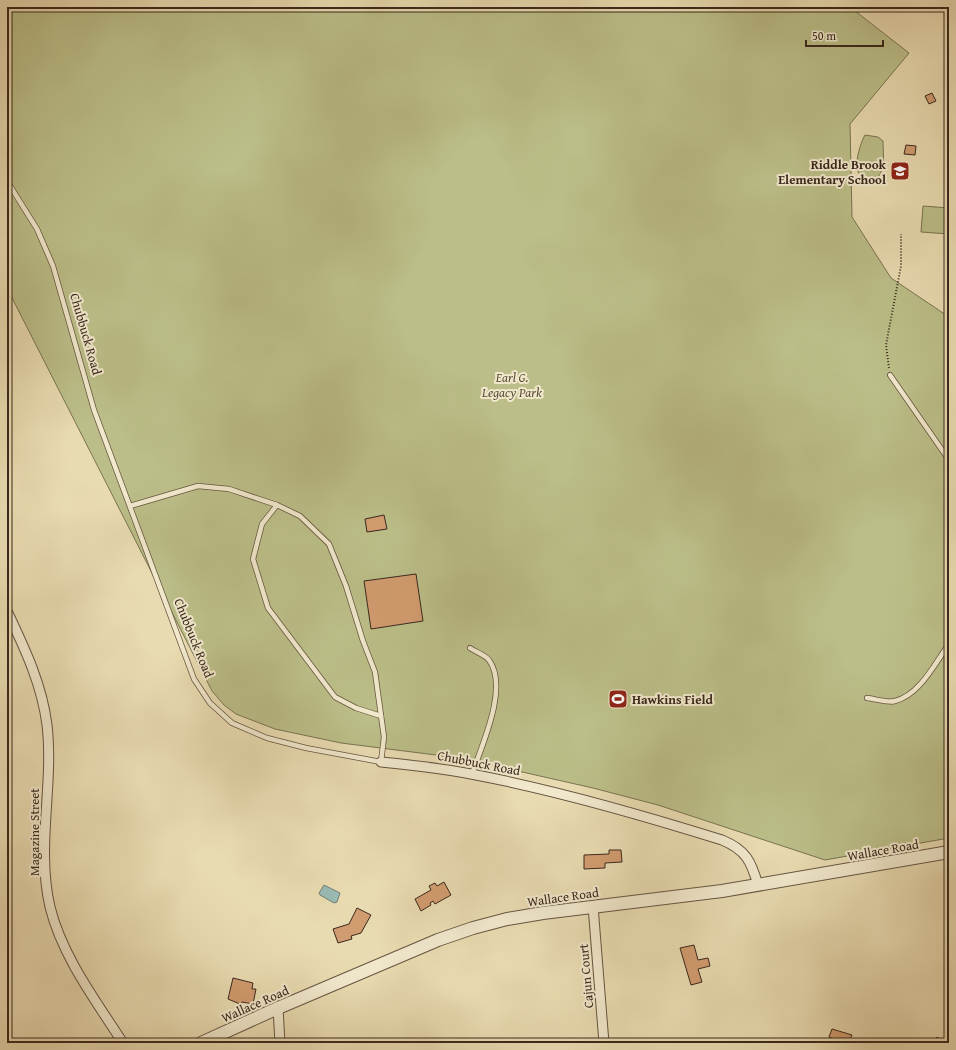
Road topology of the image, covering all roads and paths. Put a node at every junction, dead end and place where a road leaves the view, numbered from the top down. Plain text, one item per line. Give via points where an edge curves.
1 (7, 181) edge
2 (901, 234) dead end
3 (890, 375) joint
4 (949, 460) edge
5 (278, 505) junction
6 (130, 506) junction
7 (7, 611) edge
8 (949, 644) edge
9 (470, 648) dead end
10 (867, 698) dead end
11 (381, 716) junction
12 (381, 762) junction
13 (472, 774) junction
14 (949, 852) edge
15 (758, 886) junction
16 (594, 906) junction
17 (278, 1008) junction
18 (123, 1043) edge
19 (201, 1043) edge
20 (280, 1043) edge
21 (604, 1043) edge

1 - 6 lane, Chubbuck Road via 38,229 53,266 94,410
2 - 3 path via 901,266 886,346
3 - 4 lane
5 - 6 lane via 229,489 198,486
5 - 11 lane via 300,516 329,544 375,672
5 - 11 lane via 262,524 253,559 268,608 335,697 356,708
6 - 12 lane, Chubbuck Road via 194,679 210,703 232,723 267,738
7 - 18 street, Magazine Street via 36,678 47,725 46,846 50,906 57,929 68,951
8 - 10 lane via 910,694 894,701
9 - 13 lane via 488,660 497,678 493,712
11 - 12 lane via 384,737
12 - 13 street, Chubbuck Road
13 - 15 street, Chubbuck Road via 602,804 722,840 736,846 744,854 752,866
14 - 15 street, Wallace Road
15 - 16 street, Wallace Road
16 - 17 street, Wallace Road via 472,928
16 - 21 street, Cajun Court
17 - 19 street, Wallace Road
17 - 20 street

